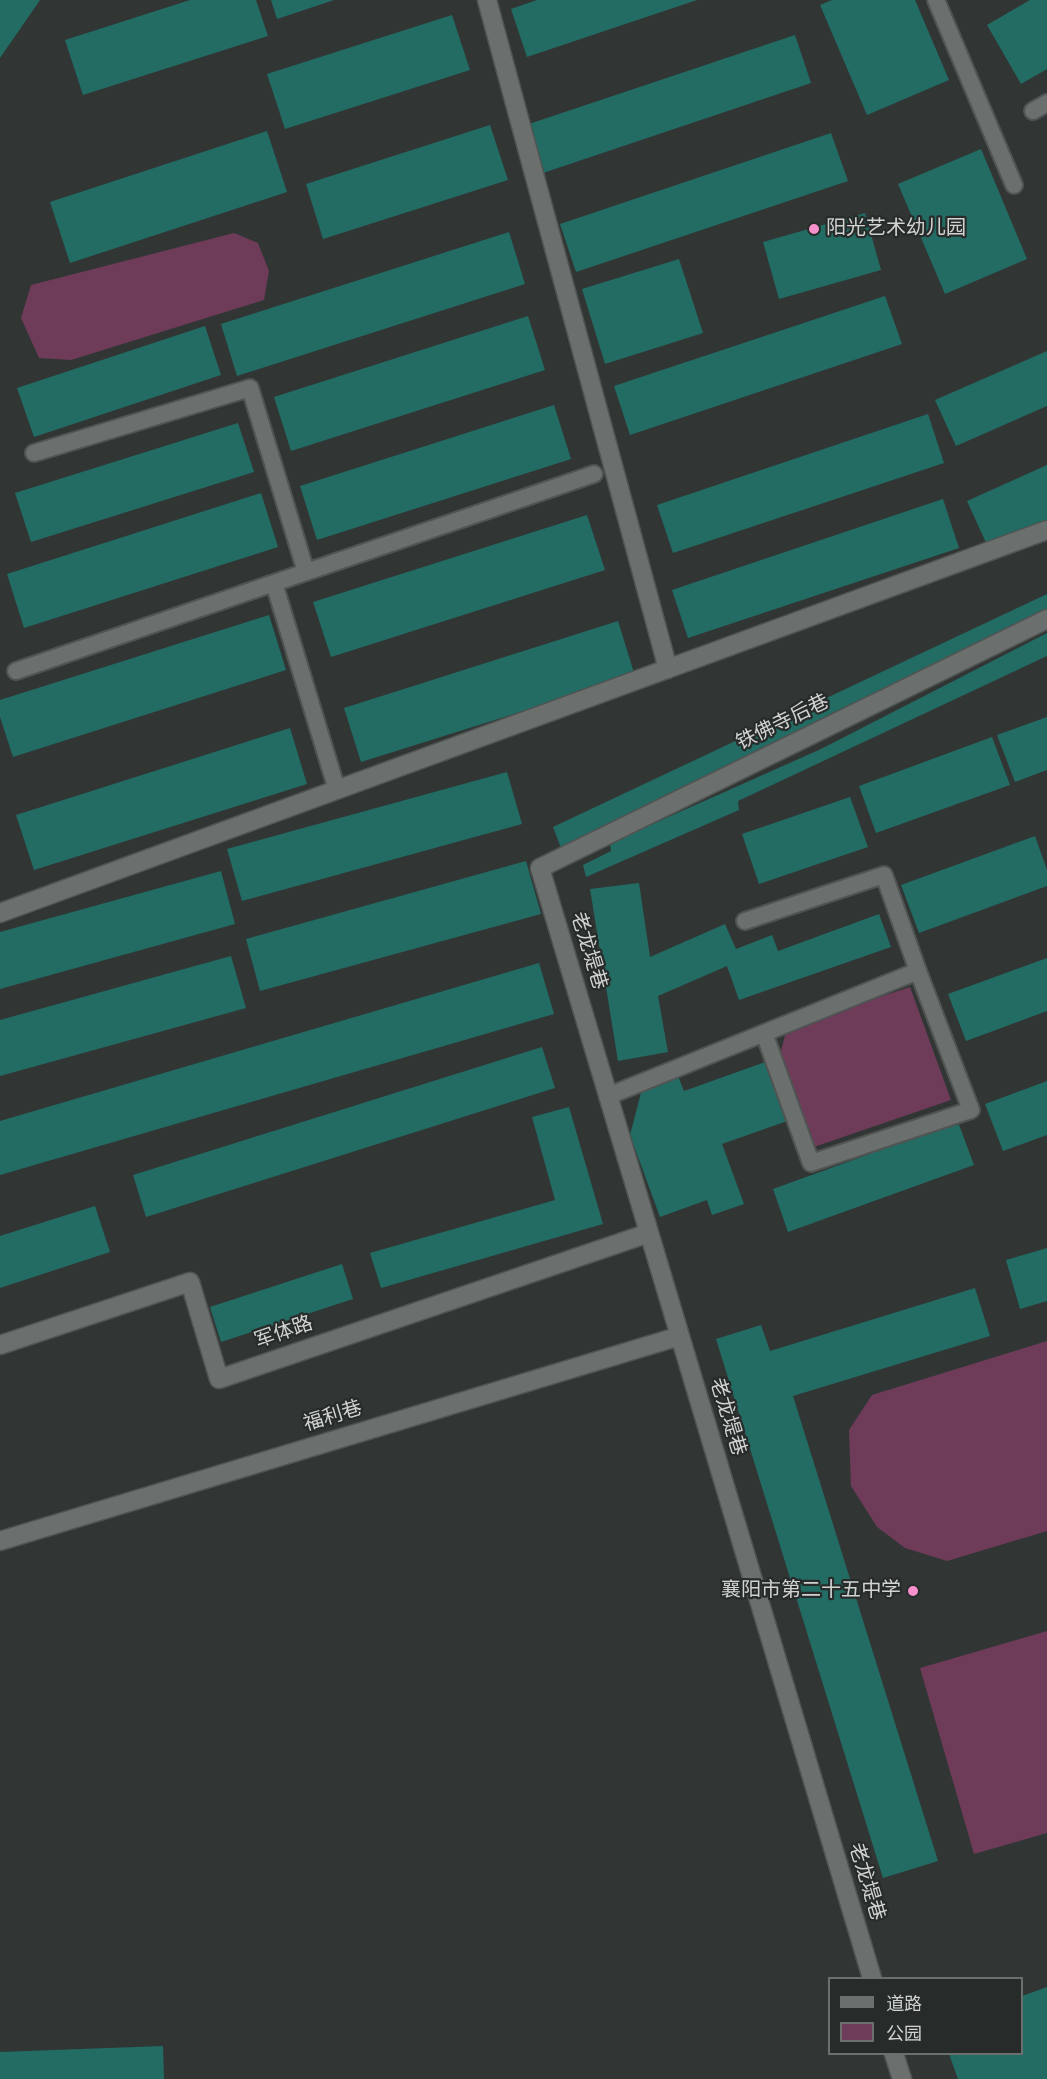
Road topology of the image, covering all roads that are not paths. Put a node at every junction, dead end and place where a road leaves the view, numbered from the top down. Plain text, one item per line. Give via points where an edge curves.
1 (487, 0) edge
2 (936, 0) edge
3 (1014, 185) dead end
4 (34, 453) dead end
5 (594, 474) dead end
6 (1047, 530) edge
7 (306, 572) junction
8 (274, 583) junction
9 (1047, 619) edge
10 (668, 669) junction
11 (16, 671) dead end
12 (337, 790) junction
13 (540, 868) joint
14 (0, 913) edge
15 (745, 921) dead end
16 (918, 970) junction
17 (765, 1033) junction
18 (608, 1096) junction
19 (649, 1233) junction
20 (680, 1336) junction
21 (0, 1345) edge
22 (0, 1541) edge
23 (872, 1977) edge
24 (894, 2055) edge
25 (902, 2079) edge

1 - 10 street
2 - 3 lane
4 - 7 lane via 250,388
5 - 7 lane
6 - 10 street
7 - 8 lane
8 - 11 lane
8 - 12 lane
9 - 13 street, 铁佛寺后巷
10 - 12 street
12 - 14 street
13 - 18 street, 老龙堤巷
15 - 16 lane via 884,875
16 - 17 lane
16 - 17 lane via 971,1110 811,1163
17 - 18 lane
18 - 19 street, 老龙堤巷
19 - 20 street, 老龙堤巷
19 - 21 street, 军体路 via 219,1379 190,1282
20 - 22 street, 福利巷
20 - 23 street, 老龙堤巷
24 - 25 street

